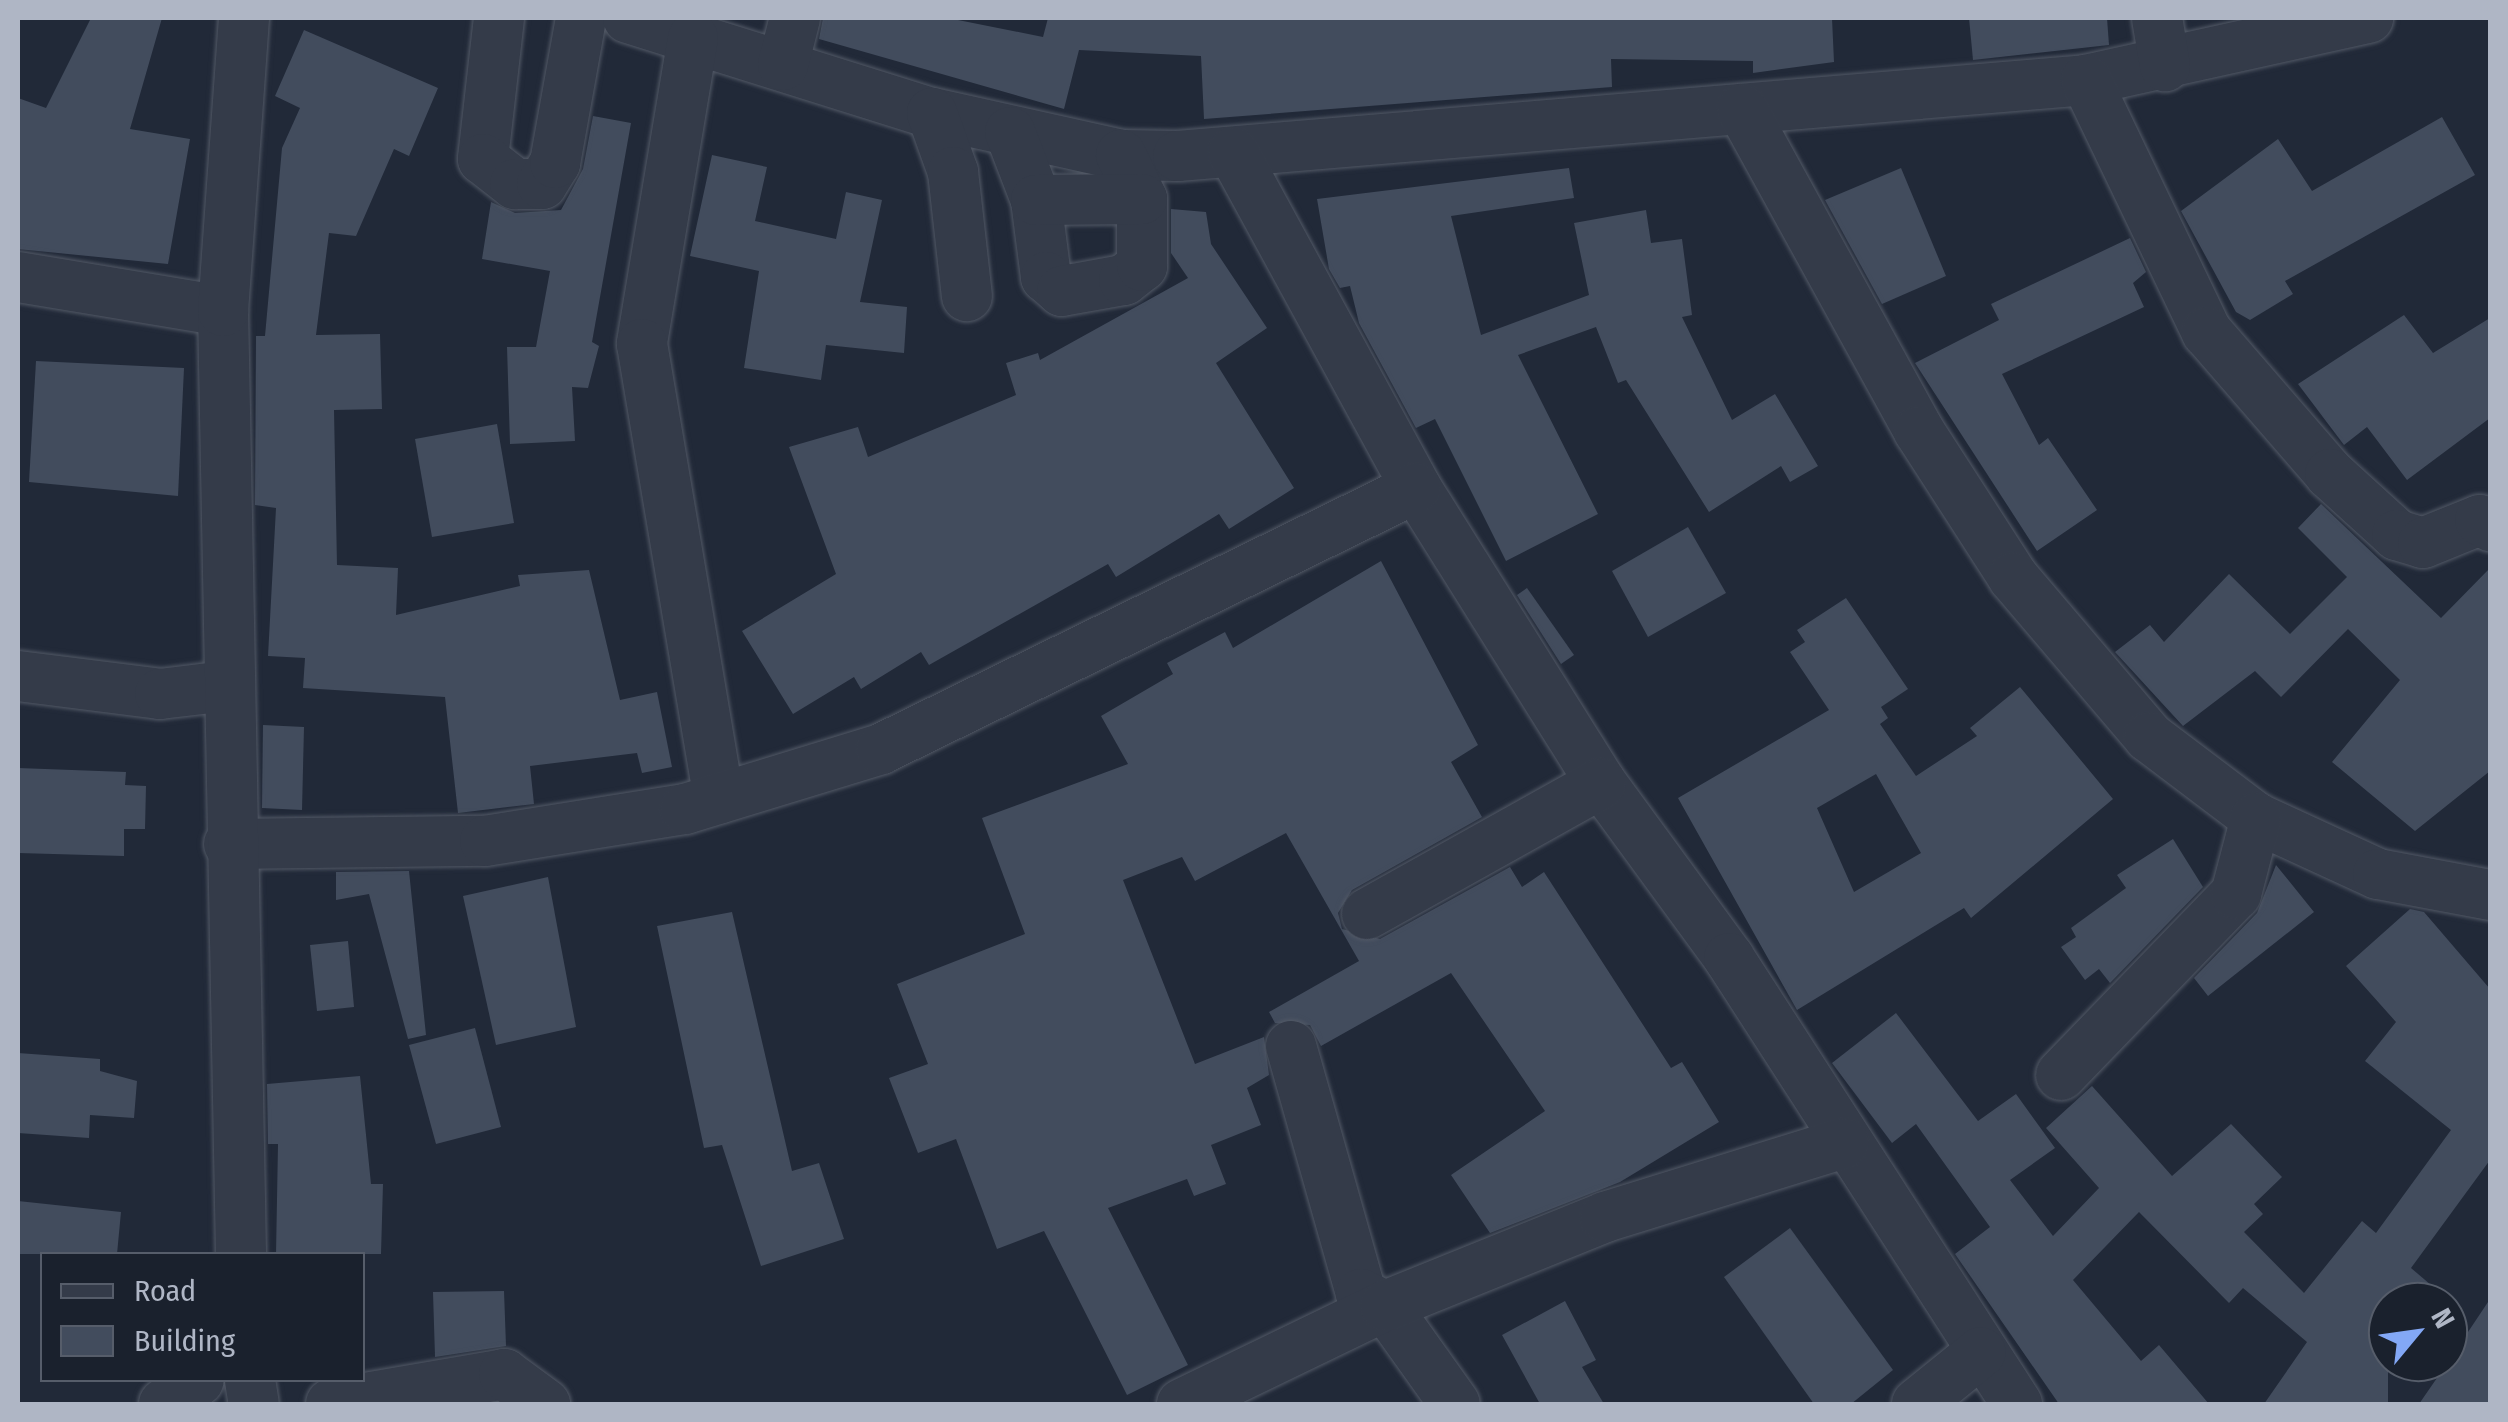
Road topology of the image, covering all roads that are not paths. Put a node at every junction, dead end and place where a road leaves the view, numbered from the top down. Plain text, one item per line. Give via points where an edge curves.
1 (244, 18) edge
2 (498, 18) edge
3 (581, 18) edge
4 (628, 18) edge
5 (795, 18) edge
6 (2157, 18) edge
7 (2368, 18) edge
8 (693, 38) junction
9 (783, 65) junction
10 (2165, 66) junction
11 (2086, 80) junction
12 (1742, 109) junction
13 (932, 113) junction
14 (1010, 132) junction
15 (1234, 152) junction
16 (1121, 155) junction
17 (1142, 199) junction
18 (1036, 200) junction
19 (18, 278) edge
20 (967, 296) dead end
21 (223, 311) junction
22 (1416, 488) junction
23 (2487, 519) edge
24 (18, 676) edge
25 (226, 686) junction
26 (1601, 784) junction
27 (719, 799) junction
28 (2256, 818) junction
29 (229, 844) junction
30 (2490, 895) edge
31 (1367, 914) dead end
32 (1291, 1046) dead end
33 (2061, 1074) dead end
34 (1844, 1144) junction
35 (241, 1252) edge
36 (1385, 1306) junction
37 (1981, 1352) junction
38 (196, 1382) edge
39 (164, 1404) edge
40 (330, 1404) edge
41 (545, 1404) edge
42 (1182, 1404) edge
43 (1455, 1404) edge
44 (1917, 1404) edge
45 (2017, 1404) edge

1 - 21 street
2 - 3 street via 483,159 515,184 542,184 555,163
4 - 8 street
5 - 9 street
6 - 10 street
7 - 10 street
8 - 9 street
8 - 27 street via 642,344
9 - 13 street
10 - 11 street
11 - 12 street
11 - 23 street via 2207,332 2330,474 2398,535 2423,543
12 - 15 street
12 - 28 street via 1920,431 2013,577 2149,737
13 - 14 street
13 - 20 street via 952,172
14 - 16 street
14 - 18 street
15 - 16 street
15 - 22 street
16 - 17 street
17 - 18 street
17 - 18 street via 1142,266 1074,293 1046,277
19 - 21 street
21 - 25 street
22 - 26 street
22 - 27 street via 881,749
24 - 25 street via 160,694
25 - 29 street
26 - 31 street
26 - 34 street via 1729,958
27 - 29 street via 485,841
28 - 30 street via 2378,874
28 - 33 street via 2236,894
29 - 35 street
32 - 36 street via 1361,1294
34 - 36 street via 1605,1217
34 - 37 street
36 - 42 street
36 - 43 street
37 - 44 street
37 - 45 street
38 - 39 street
40 - 41 street via 504,1374

